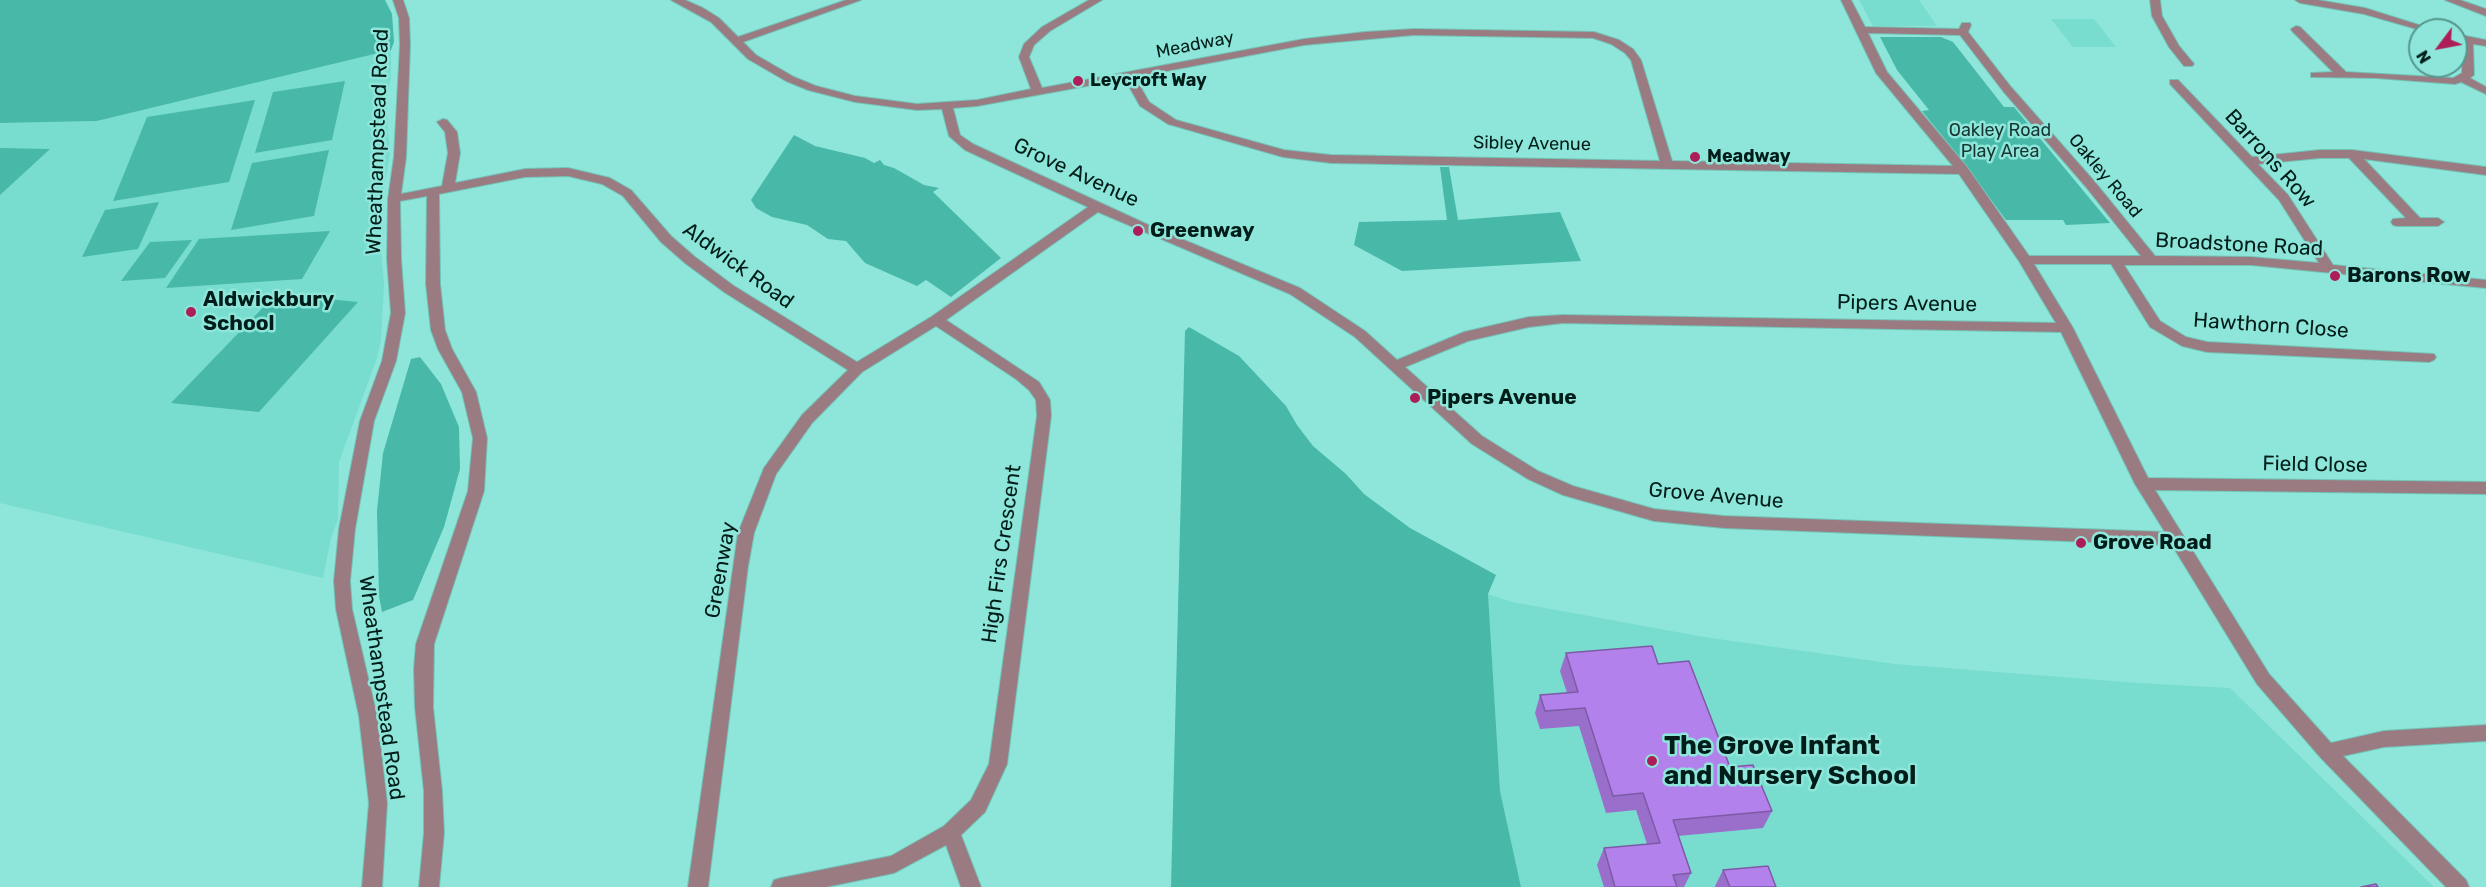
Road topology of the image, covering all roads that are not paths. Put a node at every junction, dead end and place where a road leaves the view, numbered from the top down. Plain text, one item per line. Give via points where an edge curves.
1 (398, 0) edge
2 (676, 0) edge
3 (856, 0) edge
4 (1097, 0) edge
5 (1846, 0) edge
6 (2156, 0) edge
7 (2300, 0) edge
8 (2450, 0) edge
9 (2486, 13) edge
10 (2408, 23) edge
11 (2296, 29) dead end
12 (1861, 30) junction
13 (2468, 40) edge
14 (737, 41) junction
15 (2486, 43) edge
16 (2188, 64) dead end
17 (1128, 75) junction
18 (2314, 75) dead end
19 (2343, 75) junction
20 (2463, 79) joint
21 (2174, 82) dead end
22 (2486, 91) edge
23 (1038, 92) junction
24 (947, 107) junction
25 (443, 122) dead end
26 (2352, 154) junction
27 (2248, 161) junction
28 (1667, 164) junction
29 (1963, 170) junction
30 (2486, 171) edge
31 (441, 190) junction
32 (394, 199) junction
33 (1098, 206) junction
34 (2397, 222) dead end
35 (2417, 222) junction
36 (2438, 222) dead end
37 (2025, 260) junction
38 (2115, 260) junction
39 (2151, 260) junction
40 (2328, 268) junction
41 (2486, 284) edge
42 (936, 320) junction
43 (2066, 328) junction
44 (2429, 357) dead end
45 (1395, 366) junction
46 (857, 369) junction
47 (2143, 484) junction
48 (2486, 488) edge
49 (2175, 539) junction
50 (2486, 733) edge
51 (2327, 752) junction
52 (951, 832) junction
53 (372, 887) edge
54 (429, 887) edge
55 (698, 887) edge
56 (781, 887) edge
57 (971, 887) edge
58 (2459, 887) edge

1 - 32 street, Wheathampstead Road via 404,18 405,54
2 - 14 street, Meadway via 699,9
3 - 14 street
4 - 23 street via 1046,29 1029,44 1024,57
5 - 12 street
6 - 16 street via 2157,16
7 - 10 street via 2366,11
8 - 9 street
11 - 19 street
12 - 29 street via 1882,73
12 - 39 street, Oakley Road via 1964,28 2007,89
13 - 15 street
14 - 24 street, Meadway via 772,70 812,88 887,104
17 - 23 street, Meadway
17 - 28 street, Sibley Avenue via 1143,104 1158,116 1283,153 1331,159
17 - 28 street, Meadway via 1365,35 1414,32 1594,36 1615,42 1636,60
18 - 19 street
19 - 20 street
20 - 22 street
21 - 27 street, Barrons Row
23 - 24 street, Meadway
24 - 33 street, Grove Avenue via 952,130 961,142
25 - 31 street, Wheathampstead Road via 451,132 454,153
26 - 27 street
26 - 30 street
26 - 35 street
27 - 40 street, Barrons Row via 2283,198
28 - 29 street, Sibley Avenue
29 - 37 street
31 - 32 street, Aldwick Road
31 - 46 street, Aldwick Road via 550,171 591,175 606,181 627,193 666,239 690,260
31 - 54 street, Wheathampstead Road via 433,284 438,330 469,392 480,438 476,491 425,644 424,708 434,833
32 - 53 street, Wheathampstead Road via 398,314 389,361 367,421 342,581 344,609 368,716 378,803
33 - 42 street, Greenway
33 - 45 street, Grove Avenue via 1295,291 1360,334
34 - 35 street
35 - 36 street
37 - 38 street, Broadstone Road
37 - 43 street
38 - 39 street, Broadstone Road
38 - 44 street, Hawthorn Close via 2155,324 2182,341 2207,347
39 - 40 street, Broadstone Road via 2251,261
40 - 41 street, Broadstone Road
42 - 46 street, Greenway
42 - 52 street, High Firs Crescent via 1034,386 1043,400 1044,416 998,764 978,806
43 - 45 street, Pipers Avenue via 1563,319 1475,334
43 - 47 street
45 - 49 street, Grove Avenue via 1448,416 1533,476 1568,491 1654,515 1724,522
46 - 55 street, Greenway via 785,447 770,472 746,533
47 - 48 street, Field Close
47 - 49 street
49 - 51 street via 2263,679
50 - 51 street via 2384,739
51 - 58 street
52 - 56 street, High Firs Crescent via 894,864
52 - 57 street

